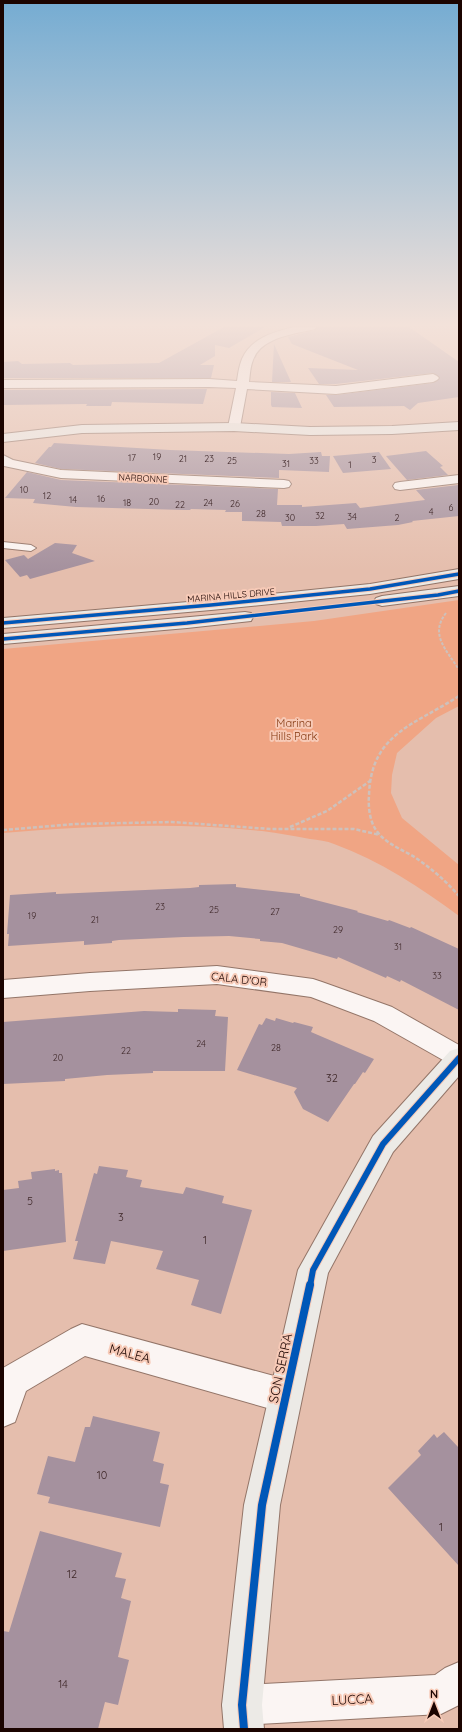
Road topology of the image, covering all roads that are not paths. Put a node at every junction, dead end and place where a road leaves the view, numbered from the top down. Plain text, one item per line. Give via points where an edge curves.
1 (238, 408) edge
2 (459, 426) edge
3 (234, 427) junction
4 (3, 438) edge
5 (3, 459) edge
6 (459, 479) edge
7 (284, 484) dead end
8 (400, 486) dead end
9 (3, 545) edge
10 (31, 548) dead end
11 (459, 574) edge
12 (459, 591) edge
13 (3, 623) edge
14 (3, 639) edge
15 (3, 989) edge
16 (459, 1058) edge
17 (285, 1396) junction
18 (3, 1410) edge
19 (459, 1682) edge
20 (243, 1717) edge

1 - 3 street
2 - 3 street via 310,431
3 - 4 street via 82,429
5 - 7 street, NARBONNE via 9,463 61,474
6 - 8 street
9 - 10 lane
11 - 13 street, MARINA HILLS DRIVE via 370,589
12 - 14 street via 187,624
15 - 16 street, CALA D'OR via 217,975 313,988 383,1014
16 - 17 street, SON SERRA via 383,1144 313,1270
17 - 18 street, MALEA via 82,1340 14,1380
17 - 20 street, SON SERRA via 262,1506
19 - 20 street, LUCCA via 441,1694

